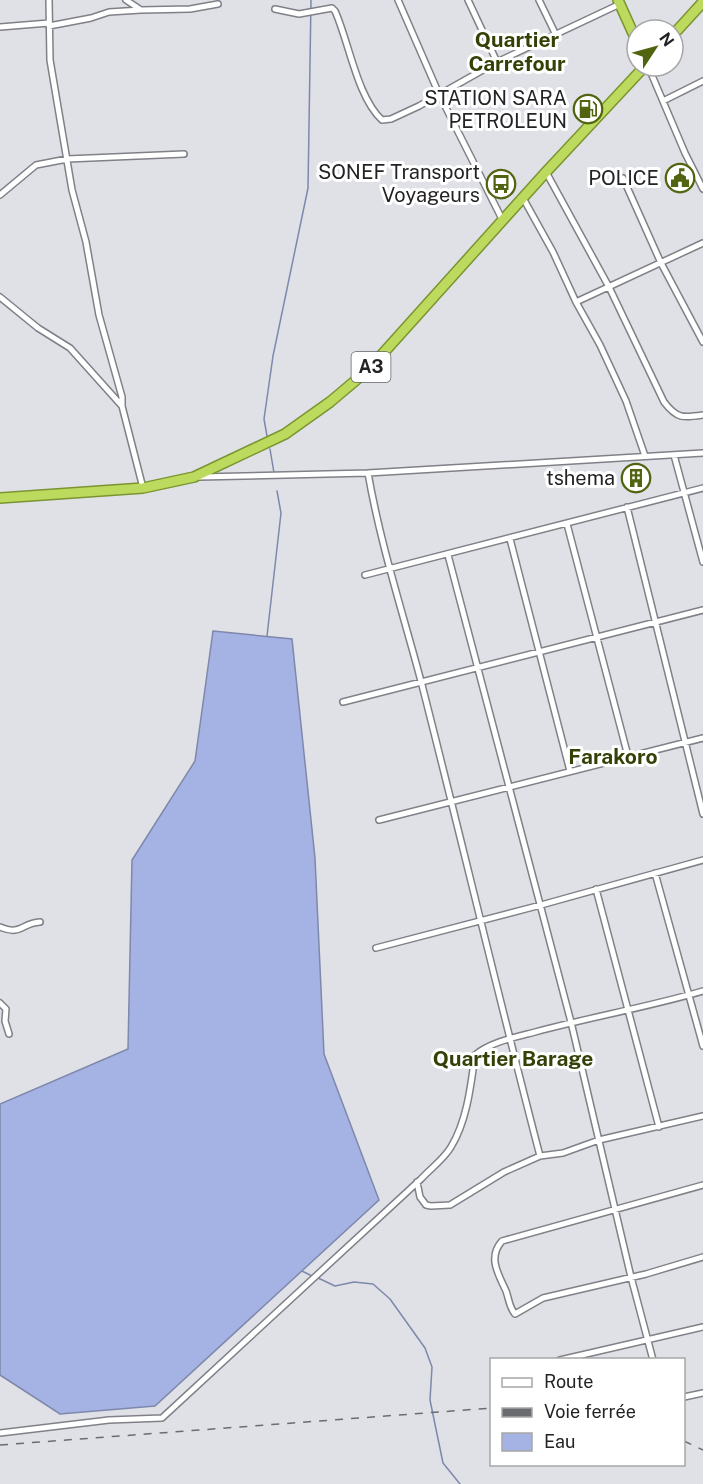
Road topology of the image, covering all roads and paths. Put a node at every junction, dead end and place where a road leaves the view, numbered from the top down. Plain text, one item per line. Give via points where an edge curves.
1 (49, 0) edge
2 (126, 0) edge
3 (189, 0) edge
4 (398, 0) edge
5 (468, 0) edge
6 (539, 0) edge
7 (619, 2) edge
8 (703, 2) edge
9 (218, 4) dead end
10 (190, 9) junction
11 (274, 9) dead end
12 (141, 10) junction
13 (626, 18) edge
14 (685, 22) edge
15 (49, 24) junction
16 (0, 27) edge
17 (555, 33) junction
18 (497, 62) junction
19 (635, 78) edge
20 (652, 78) edge
21 (703, 81) edge
22 (439, 94) junction
23 (663, 101) junction
24 (184, 153) dead end
25 (67, 159) junction
26 (546, 172) junction
27 (623, 178) dead end
28 (703, 189) edge
29 (0, 195) edge
30 (523, 198) junction
31 (503, 221) junction
32 (703, 243) edge
33 (661, 263) junction
34 (609, 287) junction
35 (0, 297) edge
36 (576, 302) junction
37 (703, 342) edge
38 (122, 406) junction
39 (703, 415) edge
40 (703, 453) edge
41 (674, 455) junction
42 (645, 456) junction
43 (368, 473) junction
44 (194, 477) junction
45 (143, 488) junction
46 (703, 488) edge
47 (683, 492) junction
48 (0, 498) edge
49 (627, 507) junction
50 (567, 524) junction
51 (510, 539) junction
52 (448, 555) junction
53 (703, 562) edge
54 (389, 568) junction
55 (365, 575) dead end
56 (703, 610) edge
57 (656, 623) junction
58 (598, 638) junction
59 (540, 653) junction
60 (477, 668) junction
61 (421, 683) junction
62 (343, 702) dead end
63 (703, 738) edge
64 (684, 742) junction
65 (628, 756) junction
66 (570, 771) junction
67 (508, 787) junction
68 (450, 802) junction
69 (703, 814) edge
70 (379, 820) dead end
71 (703, 860) edge
72 (656, 873) junction
73 (596, 889) junction
74 (541, 905) junction
75 (481, 920) junction
76 (40, 922) dead end
77 (0, 927) edge
78 (376, 948) dead end
79 (703, 991) edge
80 (690, 995) junction
81 (0, 1003) edge
82 (629, 1010) junction
83 (571, 1022) junction
84 (9, 1034) dead end
85 (509, 1039) junction
86 (703, 1046) edge
87 (703, 1116) edge
88 (659, 1127) junction
89 (599, 1140) junction
90 (540, 1156) junction
91 (417, 1182) junction
92 (703, 1185) edge
93 (615, 1208) junction
94 (703, 1257) edge
95 (631, 1277) junction
96 (703, 1327) edge
97 (648, 1341) junction
98 (565, 1358) edge
99 (653, 1358) edge
100 (703, 1393) edge
101 (685, 1397) edge
102 (0, 1432) edge

1 - 15 street
2 - 12 street
3 - 10 street
4 - 22 street
5 - 18 street
6 - 17 street
7 - 13 highway
7 - 17 street
8 - 14 highway
9 - 10 street
10 - 12 street
11 - 22 street via 299,14 332,8 335,11 358,78 374,113 382,120
12 - 15 street
15 - 16 street
15 - 25 street via 50,60
17 - 18 street
18 - 22 street
19 - 26 highway, A3
20 - 23 street
21 - 23 street
22 - 31 street
23 - 28 street
24 - 25 street
25 - 29 street via 36,165
25 - 38 street
26 - 30 highway, A3
26 - 34 street
27 - 33 street
30 - 31 highway, A3
30 - 36 street
31 - 44 highway, A3 via 368,370 330,402 285,434
32 - 33 street
33 - 34 street
33 - 37 street
34 - 36 street
34 - 39 street via 668,408 683,417
35 - 38 street via 70,348
36 - 42 street via 626,401
38 - 45 street
40 - 41 street
41 - 42 street
41 - 47 street
42 - 43 street
43 - 44 street
43 - 54 street
44 - 45 highway, A3
45 - 48 highway, A3
46 - 47 street
47 - 49 street
47 - 53 street
49 - 50 street
49 - 57 street
50 - 51 street
50 - 58 street
51 - 52 street
51 - 59 street
52 - 54 street
52 - 60 street
54 - 55 street
54 - 61 street
56 - 57 street
57 - 58 street
57 - 64 street
58 - 59 street
58 - 65 street
59 - 60 street
59 - 66 street
60 - 61 street
60 - 67 street
61 - 62 street
61 - 68 street
63 - 64 street
64 - 65 street
64 - 69 street
65 - 66 street
66 - 67 street
67 - 68 street
67 - 74 street
68 - 70 street
68 - 75 street
71 - 72 street
72 - 73 street
72 - 80 street
73 - 74 street
73 - 82 street
74 - 75 street
74 - 83 street
75 - 78 street
75 - 85 street
76 - 77 street via 11,932
79 - 80 street
80 - 82 street
80 - 86 street
81 - 84 street via 6,1009
82 - 83 street
82 - 88 street
83 - 85 street
83 - 89 street
85 - 90 street
85 - 91 street via 475,1055 473,1077 450,1149
87 - 88 street
88 - 89 street
89 - 90 street via 563,1153
89 - 93 street
90 - 91 street via 504,1172 450,1205 426,1205
91 - 102 street via 162,1418
92 - 93 street
93 - 95 street
93 - 95 street via 502,1241 495,1251 496,1273 515,1314 543,1298
94 - 95 street
95 - 97 street
96 - 97 street
97 - 98 street
97 - 99 street
100 - 101 street

